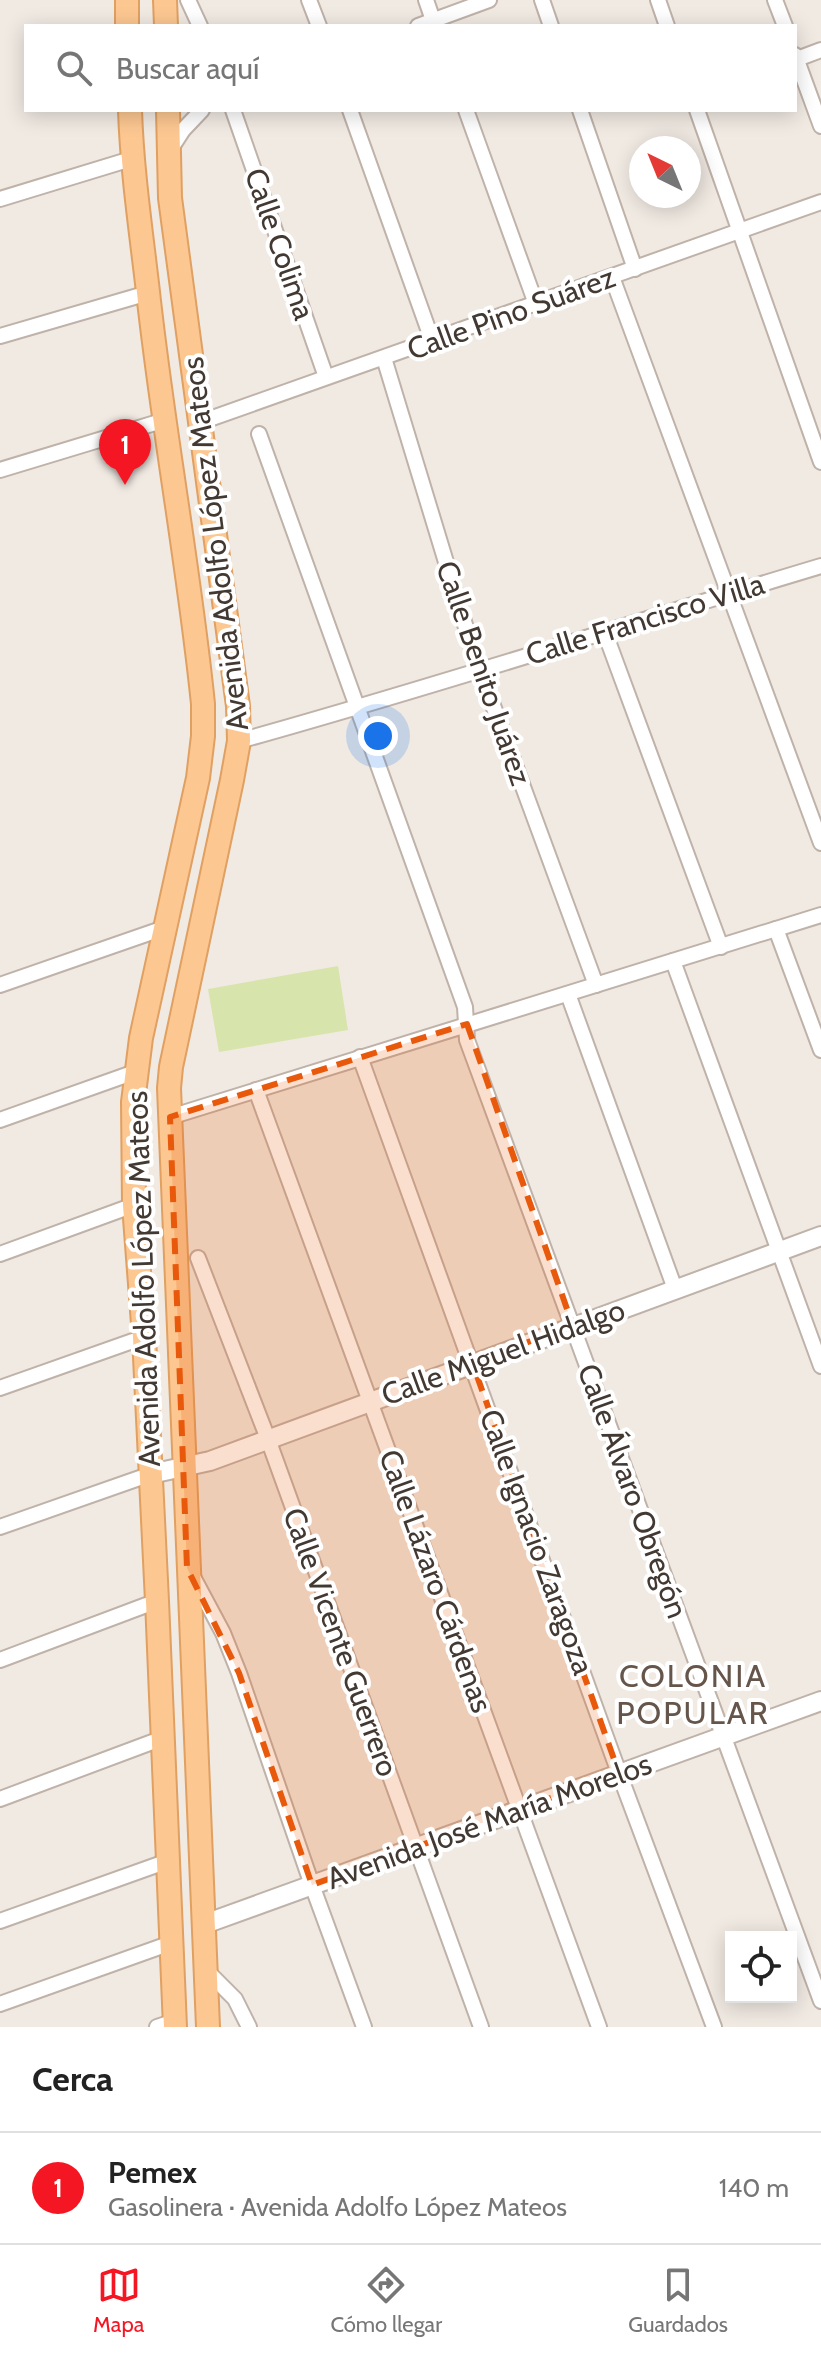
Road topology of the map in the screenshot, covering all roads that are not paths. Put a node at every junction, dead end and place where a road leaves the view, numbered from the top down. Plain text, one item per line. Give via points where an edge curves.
1 (165, 0) edge
2 (188, 0) edge
3 (309, 0) edge
4 (426, 0) edge
5 (489, 0) edge
6 (542, 0) edge
7 (658, 0) edge
8 (775, 0) edge
9 (166, 24) edge
10 (199, 24) edge
11 (318, 24) edge
12 (429, 24) edge
13 (550, 24) edge
14 (666, 24) edge
15 (784, 24) edge
16 (821, 50) edge
17 (797, 57) edge
18 (797, 60) edge
19 (130, 112) edge
20 (168, 112) edge
21 (200, 112) edge
22 (234, 112) edge
23 (351, 112) edge
24 (467, 112) edge
25 (581, 112) edge
26 (698, 112) edge
27 (821, 126) edge
28 (168, 154) junction
29 (131, 159) junction
30 (0, 199) edge
31 (821, 202) edge
32 (739, 230) junction
33 (635, 269) junction
34 (612, 277) junction
35 (148, 293) junction
36 (536, 304) junction
37 (0, 336) edge
38 (191, 336) junction
39 (432, 340) junction
40 (152, 343) junction
41 (384, 358) junction
42 (326, 377) junction
43 (165, 420) junction
44 (201, 422) junction
45 (259, 434) dead end
46 (821, 462) edge
47 (0, 470) edge
48 (821, 566) edge
49 (729, 593) junction
50 (605, 633) junction
51 (479, 669) junction
52 (357, 709) junction
53 (239, 741) junction
54 (821, 843) edge
55 (821, 915) edge
56 (164, 928) junction
57 (776, 929) junction
58 (721, 947) junction
59 (673, 961) junction
60 (0, 985) edge
61 (596, 985) junction
62 (568, 994) junction
63 (467, 1024) junction
64 (821, 1050) edge
65 (360, 1057) junction
66 (135, 1072) junction
67 (256, 1090) junction
68 (170, 1117) junction
69 (0, 1120) edge
70 (134, 1205) junction
71 (821, 1236) edge
72 (779, 1250) junction
73 (0, 1254) edge
74 (198, 1258) dead end
75 (675, 1289) junction
76 (573, 1326) junction
77 (144, 1337) junction
78 (472, 1362) junction
79 (821, 1366) edge
80 (0, 1388) edge
81 (371, 1401) junction
82 (268, 1439) junction
83 (184, 1467) junction
84 (151, 1474) junction
85 (0, 1527) edge
86 (187, 1568) junction
87 (157, 1601) junction
88 (0, 1660) edge
89 (821, 1701) edge
90 (723, 1735) junction
91 (163, 1738) junction
92 (619, 1773) junction
93 (0, 1799) edge
94 (519, 1810) junction
95 (415, 1848) junction
96 (168, 1861) junction
97 (312, 1885) junction
98 (0, 1921) edge
99 (202, 1925) junction
100 (171, 1943) junction
101 (205, 1969) junction
102 (821, 2001) edge
103 (0, 2004) edge
104 (169, 2025) edge
105 (208, 2027) edge
106 (249, 2027) edge
107 (364, 2027) edge
108 (481, 2027) edge
109 (599, 2027) edge
110 (714, 2027) edge

1 - 9 main road
2 - 10 street
3 - 11 street
4 - 12 street
5 - 12 street
6 - 13 street
7 - 14 street
8 - 15 street
16 - 17 street
18 - 27 street
19 - 29 main road, Avenida Adolfo López Mateos
20 - 28 main road, Avenida Adolfo López Mateos
21 - 28 street
22 - 42 street, Calle Colima
23 - 39 street
24 - 36 street
25 - 33 street
26 - 32 street
28 - 38 main road, Avenida Adolfo López Mateos
29 - 30 street
29 - 35 main road, Avenida Adolfo López Mateos
31 - 32 street, Calle Pino Suárez
32 - 33 street, Calle Pino Suárez
32 - 46 street
33 - 34 street, Calle Pino Suárez
34 - 36 street, Calle Pino Suárez
34 - 49 street
35 - 37 street
35 - 40 main road, Avenida Adolfo López Mateos
36 - 39 street, Calle Pino Suárez
38 - 40 main road
38 - 44 main road, Avenida Adolfo López Mateos
39 - 41 street, Calle Pino Suárez
40 - 43 main road, Avenida Adolfo López Mateos
41 - 42 street, Calle Pino Suárez
41 - 51 street, Calle Benito Juárez
42 - 44 street, Calle Pino Suárez
43 - 47 street
43 - 56 main road, Avenida Adolfo López Mateos via 203,715 198,778
44 - 53 main road, Avenida Adolfo López Mateos
45 - 52 street
48 - 49 street, Calle Francisco Villa
49 - 50 street, Calle Francisco Villa
49 - 54 street
50 - 51 street, Calle Francisco Villa
50 - 58 street
51 - 52 street, Calle Francisco Villa
51 - 61 street, Calle Benito Juárez
52 - 53 street, Calle Francisco Villa
52 - 63 street
53 - 68 main road, Avenida Adolfo López Mateos via 171,1067
55 - 57 street
56 - 60 street
56 - 66 main road, Avenida Adolfo López Mateos
57 - 58 street
57 - 64 street
58 - 59 street
59 - 61 street
59 - 72 street
61 - 62 street
62 - 63 street
62 - 75 street
63 - 65 street
63 - 76 street, Calle Álvaro Obregón via 467,1040
65 - 67 street
65 - 78 street, Calle Ignacio Zaragoza
66 - 69 street
66 - 70 main road, Avenida Adolfo López Mateos
67 - 68 street
67 - 81 street, Calle Lázaro Cárdenas
68 - 83 main road, Avenida Adolfo López Mateos
70 - 73 street
70 - 77 main road, Avenida Adolfo López Mateos
71 - 72 street, Calle Miguel Hidalgo
72 - 75 street, Calle Miguel Hidalgo
72 - 79 street
74 - 82 street, Calle Vicente Guerrero
75 - 76 street, Calle Miguel Hidalgo
76 - 78 street, Calle Miguel Hidalgo
76 - 90 street, Calle Álvaro Obregón
77 - 80 street
77 - 84 main road, Avenida Adolfo López Mateos
78 - 81 street, Calle Miguel Hidalgo
78 - 92 street, Calle Ignacio Zaragoza
81 - 82 street, Calle Miguel Hidalgo
81 - 94 street, Calle Lázaro Cárdenas
82 - 83 street, Calle Miguel Hidalgo
82 - 95 street, Calle Vicente Guerrero
83 - 84 street, Calle Miguel Hidalgo
83 - 86 main road, Avenida Adolfo López Mateos
84 - 85 street
84 - 87 main road, Avenida Adolfo López Mateos
86 - 97 street via 239,1673
86 - 99 main road, Avenida Adolfo López Mateos
87 - 88 street
87 - 91 main road, Avenida Adolfo López Mateos
89 - 90 street, Avenida José María Morelos
90 - 92 street, Avenida José María Morelos
90 - 102 street, Calle Álvaro Obregón
91 - 93 street
91 - 96 main road, Avenida Adolfo López Mateos
92 - 94 street, Avenida José María Morelos
92 - 110 street, Calle Ignacio Zaragoza
94 - 95 street, Avenida José María Morelos
94 - 109 street, Calle Lázaro Cárdenas
95 - 97 street, Avenida José María Morelos
95 - 108 street, Calle Vicente Guerrero
96 - 98 street
96 - 100 main road, Avenida Adolfo López Mateos
97 - 99 street, Avenida José María Morelos
97 - 107 street
99 - 101 main road, Avenida Adolfo López Mateos
100 - 103 street
100 - 104 main road, Avenida Adolfo López Mateos
101 - 105 main road, Avenida Adolfo López Mateos
101 - 106 street via 235,1999

